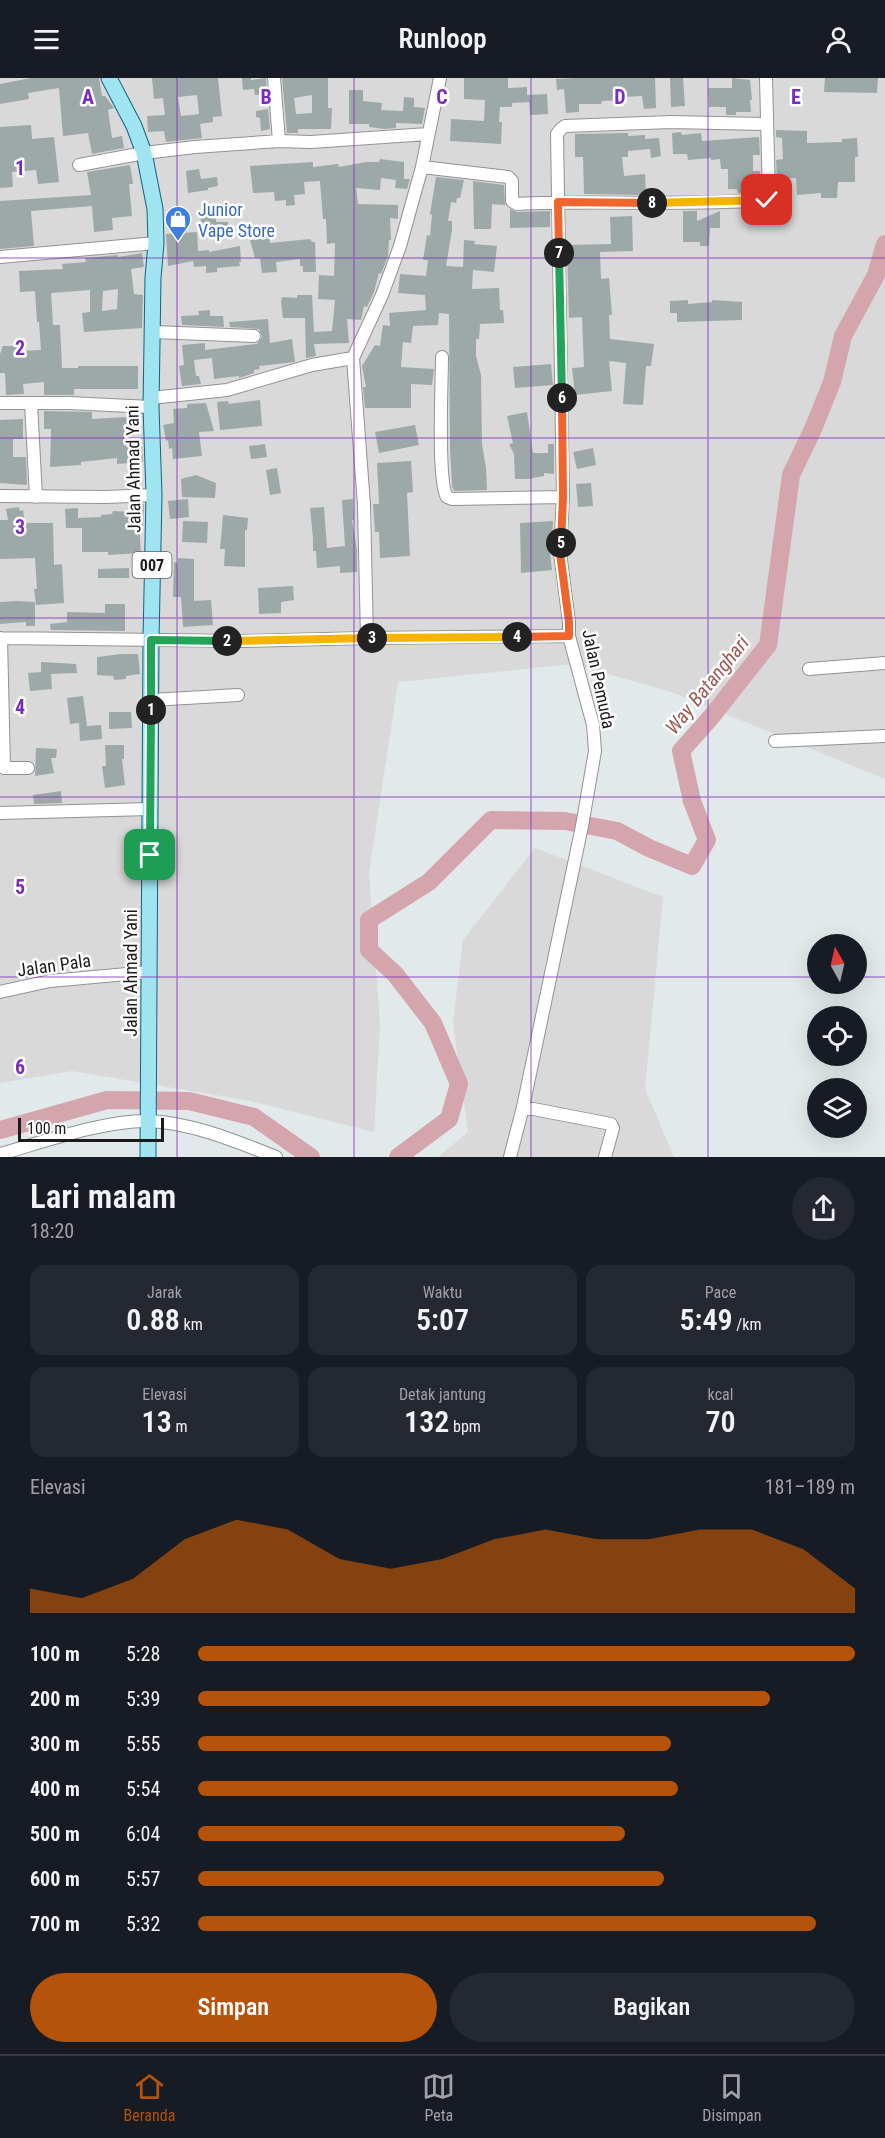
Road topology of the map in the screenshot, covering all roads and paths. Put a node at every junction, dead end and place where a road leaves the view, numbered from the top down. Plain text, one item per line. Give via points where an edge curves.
1 (109, 78) edge
2 (274, 78) edge
3 (440, 78) edge
4 (766, 78) edge
5 (767, 124) junction
6 (428, 134) junction
7 (279, 141) junction
8 (144, 153) junction
9 (79, 165) dead end
10 (422, 167) junction
11 (558, 202) junction
12 (156, 243) junction
13 (0, 257) edge
14 (153, 332) junction
15 (254, 336) dead end
16 (442, 357) dead end
17 (353, 358) junction
18 (0, 393) edge
19 (4, 403) edge
20 (31, 403) junction
21 (151, 403) junction
22 (154, 495) junction
23 (0, 496) edge
24 (36, 497) junction
25 (563, 497) junction
26 (569, 636) junction
27 (0, 638) edge
28 (367, 638) junction
29 (151, 640) junction
30 (885, 663) edge
31 (808, 669) dead end
32 (238, 695) dead end
33 (151, 700) junction
34 (885, 736) edge
35 (775, 741) dead end
36 (28, 768) dead end
37 (150, 809) junction
38 (0, 813) edge
39 (149, 972) junction
40 (0, 992) edge
41 (523, 1107) junction
42 (148, 1117) junction
43 (0, 1154) edge
44 (148, 1157) edge
45 (276, 1157) edge
46 (510, 1157) edge
47 (605, 1157) edge

1 - 8 main road, Jalan Ahmad Yani / 007
2 - 7 street
3 - 6 street
4 - 5 street
5 - 11 street, Jalan Pemuda via 621,123 561,129
5 - 11 street via 767,200
6 - 7 street
6 - 10 street
7 - 8 street
8 - 9 street
8 - 12 main road, Jalan Ahmad Yani / 007 via 155,209
10 - 11 street via 508,177 515,204
10 - 17 street via 386,285
11 - 25 street, Jalan Pemuda
12 - 13 street
12 - 14 main road, Jalan Ahmad Yani / 007
14 - 15 street
14 - 21 main road, Jalan Ahmad Yani / 007
16 - 25 street via 442,471 447,497
17 - 21 street via 312,365 227,390
17 - 28 street via 364,505
18 - 19 street
19 - 20 street
20 - 21 street
20 - 24 street
21 - 22 main road, Jalan Ahmad Yani / 007
22 - 24 street
22 - 29 main road, Jalan Ahmad Yani / 007
23 - 24 street
25 - 26 street, Jalan Pemuda via 560,553
26 - 28 street
26 - 41 street, Jalan Pemuda via 592,725 594,751
27 - 29 street
27 - 36 street via 4,768
28 - 29 street
29 - 33 main road, Jalan Ahmad Yani / 007
30 - 31 street
32 - 33 street
33 - 37 main road, Jalan Ahmad Yani / 007
34 - 35 street
37 - 38 street
37 - 39 main road, Jalan Ahmad Yani / 007
39 - 40 street, Jalan Pala via 50,981
39 - 42 main road, Jalan Ahmad Yani / 007
41 - 46 street, Jalan Pemuda
41 - 47 street via 611,1124
42 - 43 street
42 - 44 main road, Jalan Ahmad Yani / 007
42 - 45 street

